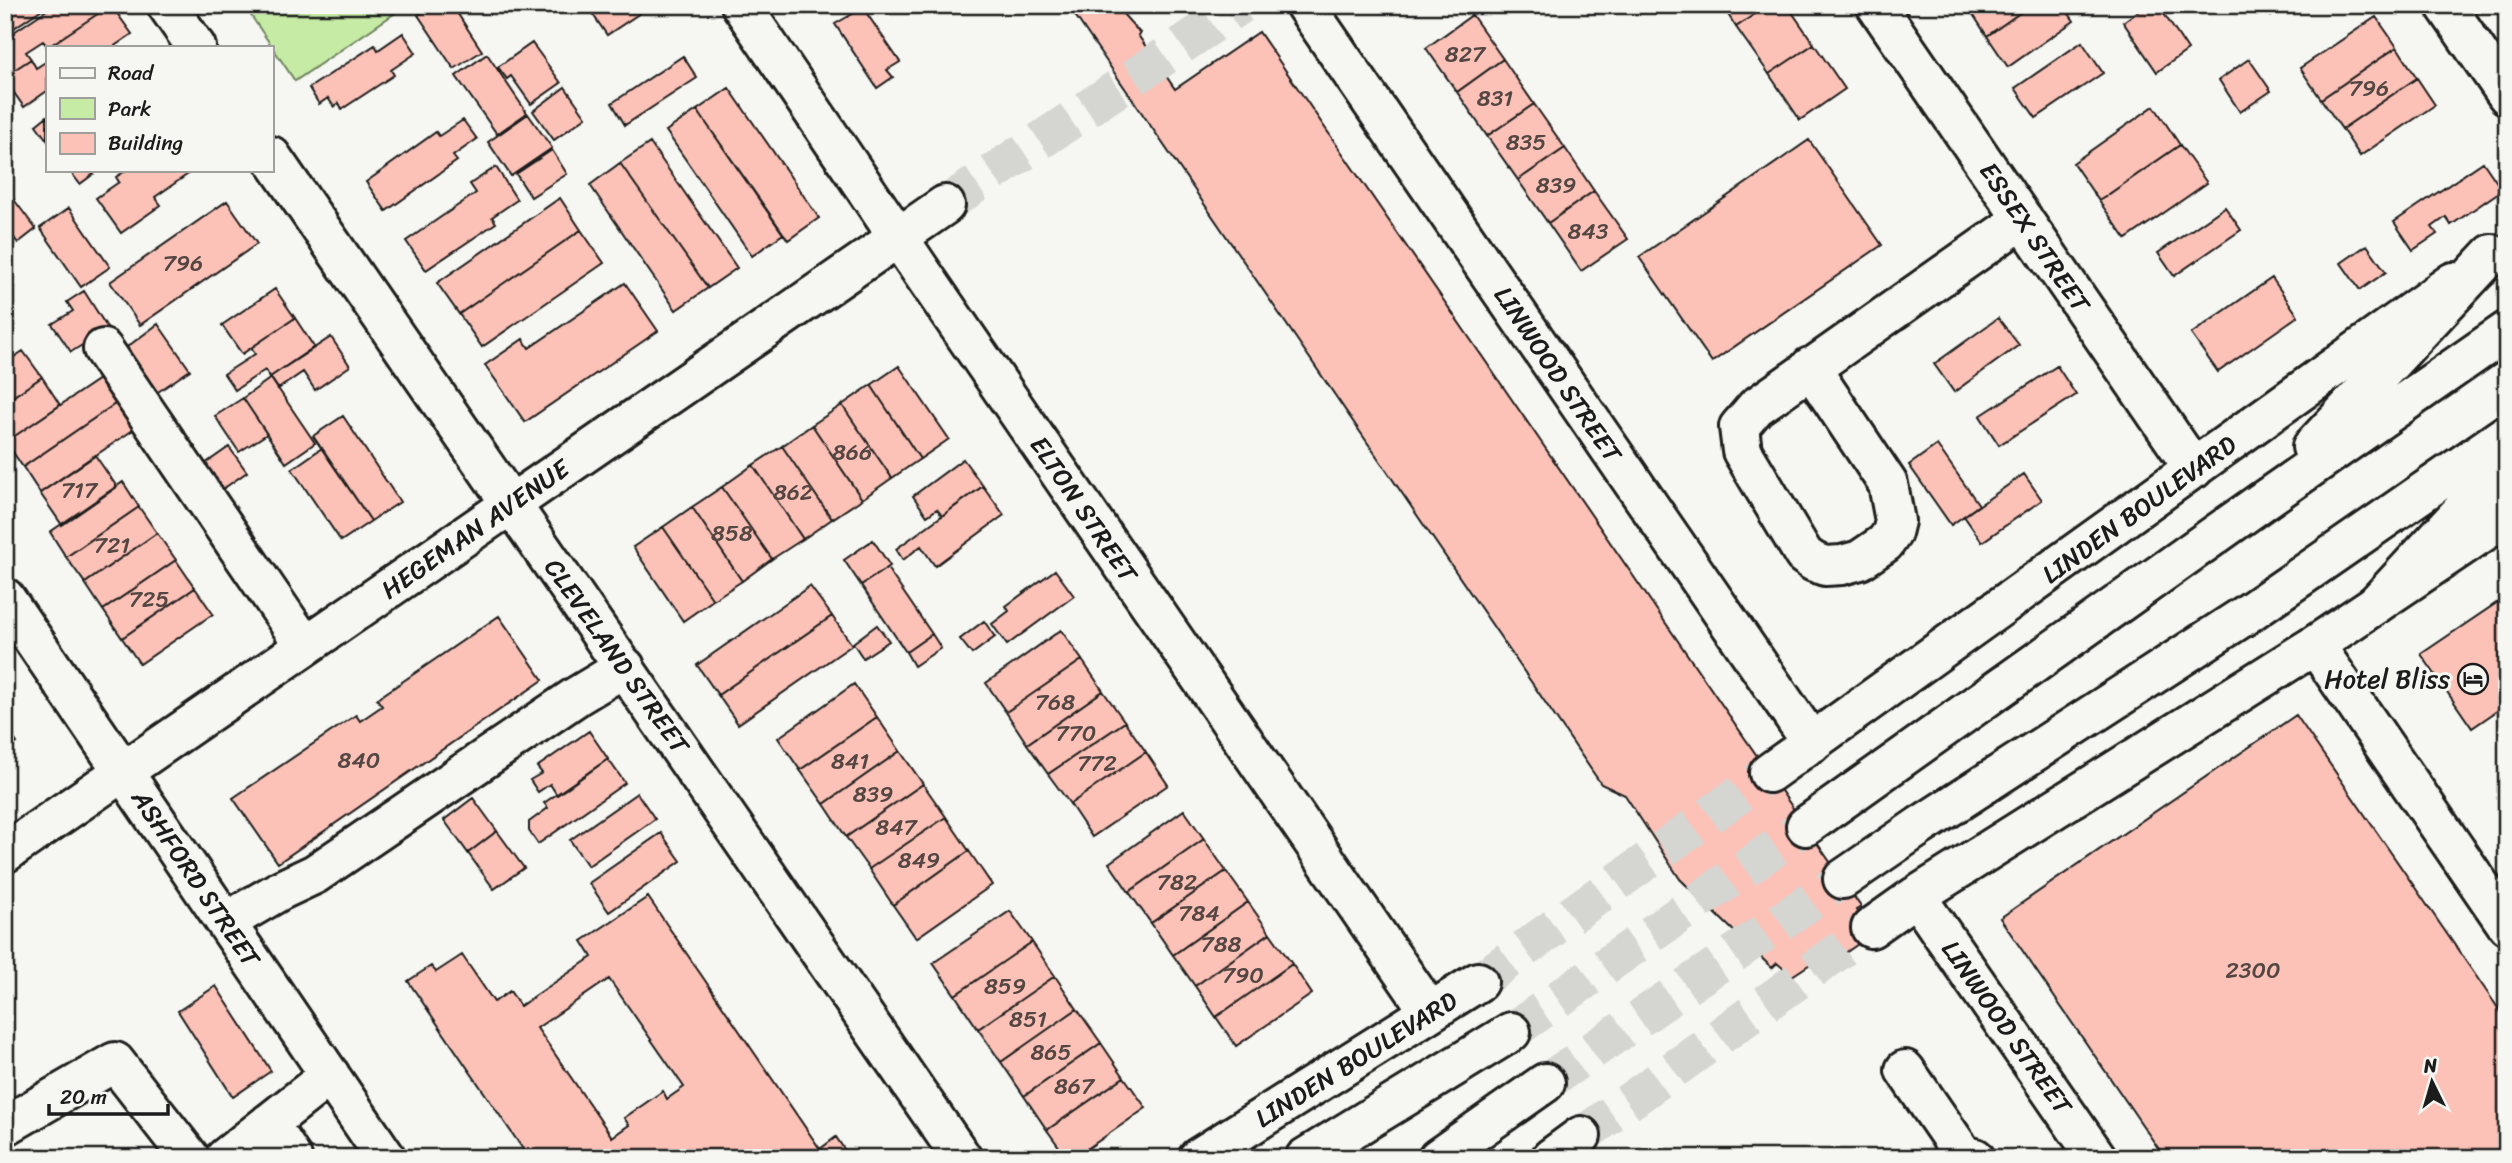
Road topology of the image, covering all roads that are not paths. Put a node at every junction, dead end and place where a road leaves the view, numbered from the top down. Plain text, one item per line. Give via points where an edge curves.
1 (167, 5) edge
2 (741, 5) edge
3 (1305, 5) edge
4 (1876, 5) edge
5 (2445, 5) edge
6 (195, 46) edge
7 (2507, 95) edge
8 (273, 159) edge
9 (945, 205) tunnel mouth
10 (2023, 219) junction
11 (897, 237) junction
12 (2499, 249) edge
13 (2507, 331) edge
14 (103, 349) dead end
15 (1810, 367) junction
16 (2507, 434) edge
17 (2507, 462) edge
18 (2194, 469) junction
19 (2260, 503) junction
20 (512, 504) junction
21 (2507, 516) edge
22 (5, 598) edge
23 (2376, 604) junction
24 (2315, 645) junction
25 (305, 646) junction
26 (625, 667) junction
27 (1812, 743) junction
28 (124, 771) junction
29 (1769, 773) tunnel mouth
30 (1806, 826) tunnel mouth
31 (5, 853) edge
32 (1843, 879) tunnel mouth
33 (1916, 896) junction
34 (226, 922) junction
35 (2507, 925) edge
36 (1871, 928) tunnel mouth
37 (1478, 982) tunnel mouth
38 (1430, 1012) junction
39 (1511, 1032) tunnel mouth
40 (1905, 1070) dead end
41 (330, 1075) junction
42 (1545, 1083) tunnel mouth
43 (269, 1123) junction
44 (5, 1126) edge
45 (1305, 1157) edge
46 (190, 1158) edge
47 (225, 1158) edge
48 (292, 1158) edge
49 (386, 1158) edge
50 (962, 1158) edge
51 (1198, 1158) edge
52 (1438, 1158) edge
53 (1975, 1158) edge
54 (2097, 1158) edge

1 - 6 main road
2 - 11 main road, ELTON STREET
3 - 27 main road, LINWOOD STREET
4 - 10 main road, ESSEX STREET
5 - 7 main road
8 - 20 main road, CLEVELAND STREET
9 - 11 main road, HEGEMAN AVENUE
10 - 15 main road
10 - 18 main road, ESSEX STREET
11 - 20 main road, HEGEMAN AVENUE
11 - 38 main road, ELTON STREET
12 - 18 main road, LINDEN BOULEVARD
12 - 19 main road
13 - 19 main road
14 - 25 main road
15 - 15 main road via 1756,407 1738,435 1742,452 1804,555 1825,566 1842,565 1860,560 1885,543 1892,533 1894,508 1888,484
16 - 32 main road via 2244,616
17 - 23 main road
18 - 27 main road, LINDEN BOULEVARD
19 - 30 main road
20 - 25 main road, HEGEMAN AVENUE
20 - 26 main road, CLEVELAND STREET
21 - 23 main road
22 - 28 main road, ASHFORD STREET
23 - 24 main road
24 - 33 main road
24 - 35 main road
25 - 28 main road, HEGEMAN AVENUE
26 - 34 main road via 315,874
26 - 50 main road, CLEVELAND STREET
27 - 29 main road, LINDEN BOULEVARD
28 - 31 main road, HEGEMAN AVENUE
28 - 34 main road, ASHFORD STREET
33 - 36 main road
33 - 54 main road, LINWOOD STREET
34 - 41 main road, ASHFORD STREET
37 - 38 main road, LINDEN BOULEVARD
38 - 51 main road, LINDEN BOULEVARD
39 - 45 main road
40 - 53 main road via 1964,1156
41 - 43 main road
41 - 49 main road, ASHFORD STREET
42 - 52 main road
43 - 47 main road
43 - 48 main road
44 - 46 main road via 115,1062

